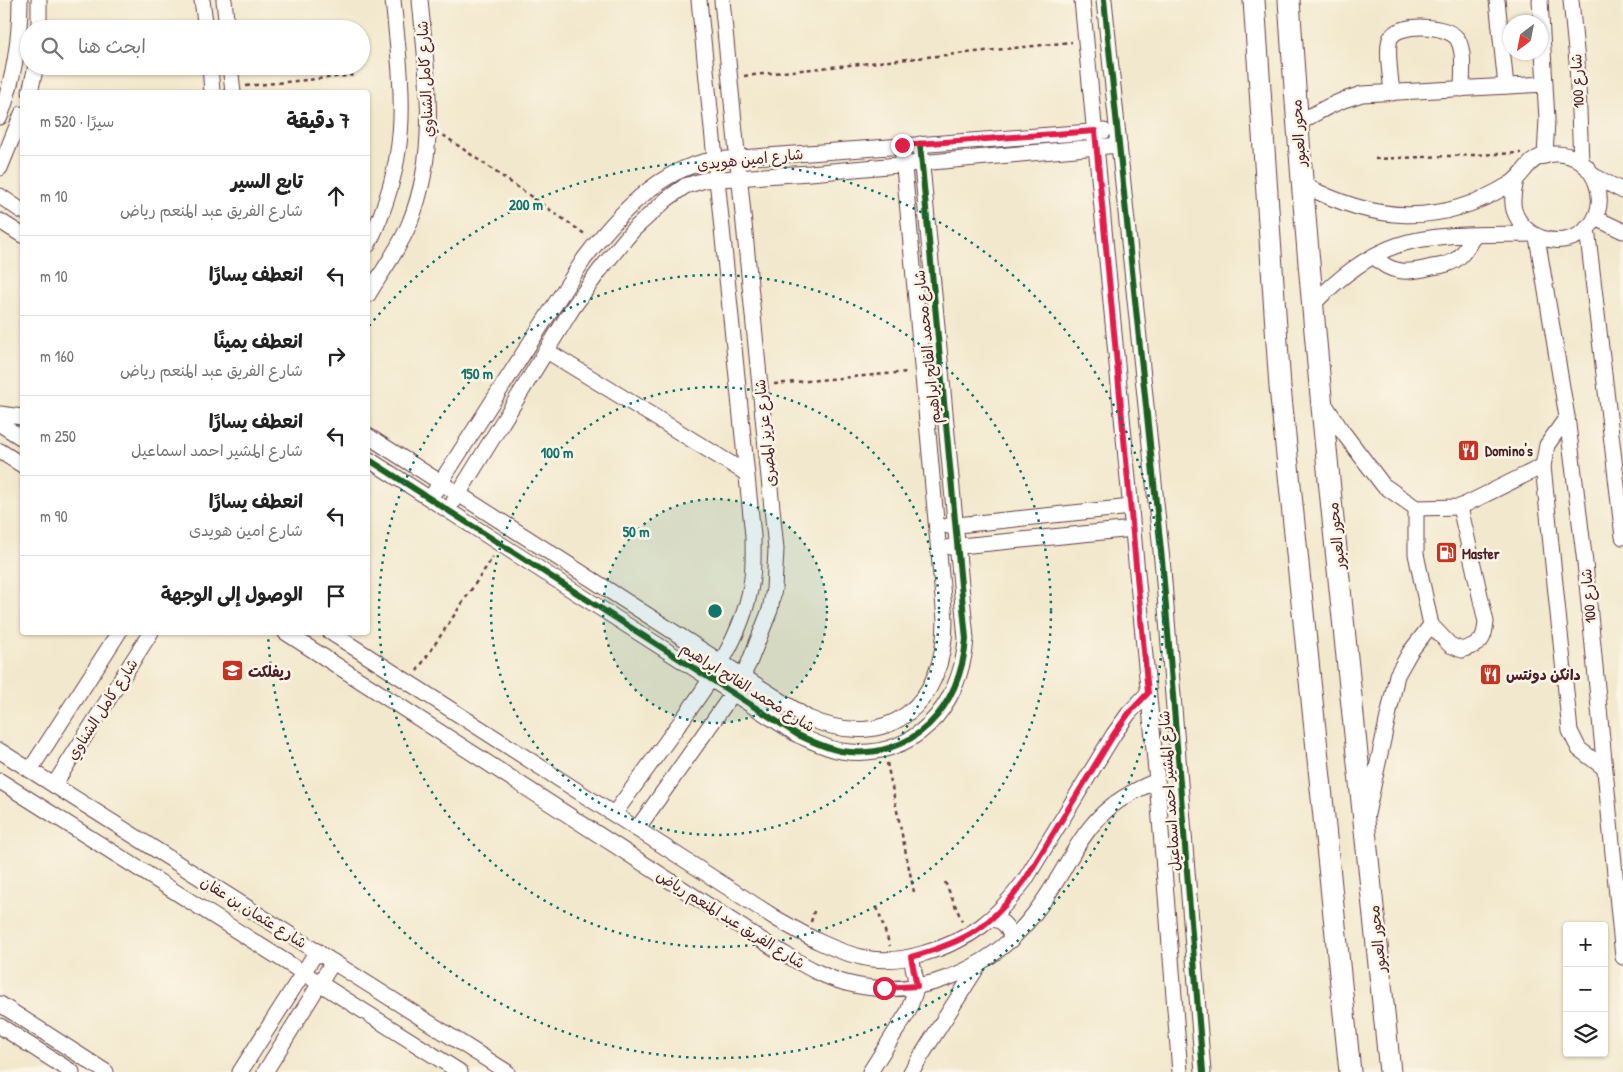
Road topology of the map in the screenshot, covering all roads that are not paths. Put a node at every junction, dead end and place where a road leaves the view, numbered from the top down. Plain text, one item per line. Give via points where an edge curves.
1 (21, 0) edge
2 (202, 0) edge
3 (224, 0) edge
4 (393, 0) edge
5 (420, 0) edge
6 (699, 0) edge
7 (722, 0) edge
8 (1082, 0) edge
9 (1104, 0) edge
10 (1254, 0) edge
11 (1289, 0) edge
12 (1497, 0) edge
13 (1540, 0) edge
14 (1570, 0) edge
15 (39, 3) edge
16 (39, 20) edge
17 (205, 20) edge
18 (226, 20) edge
19 (34, 75) edge
20 (211, 75) edge
21 (231, 75) edge
22 (1545, 84) junction
23 (1506, 86) junction
24 (1462, 89) junction
25 (30, 90) edge
26 (212, 90) edge
27 (232, 90) edge
28 (1392, 93) junction
29 (0, 117) edge
30 (20, 119) edge
31 (1297, 125) junction
32 (1118, 130) junction
33 (1095, 131) junction
34 (920, 144) junction
35 (902, 145) junction
36 (1119, 145) junction
37 (1097, 147) junction
38 (809, 152) junction
39 (738, 158) junction
40 (1540, 158) junction
41 (714, 160) junction
42 (1580, 162) junction
43 (922, 163) junction
44 (903, 164) junction
45 (0, 168) edge
46 (810, 173) junction
47 (1594, 176) junction
48 (740, 178) junction
49 (716, 179) junction
50 (1516, 180) junction
51 (1302, 184) junction
52 (1623, 191) edge
53 (0, 196) edge
54 (20, 209) edge
55 (0, 221) edge
56 (1591, 223) junction
57 (928, 231) junction
58 (1623, 231) edge
59 (910, 233) junction
60 (20, 234) edge
61 (1534, 235) junction
62 (1474, 236) junction
63 (370, 240) edge
64 (1374, 256) junction
65 (370, 291) edge
66 (1313, 304) junction
67 (547, 351) junction
68 (1323, 401) junction
69 (0, 414) edge
70 (20, 417) edge
71 (1567, 417) junction
72 (0, 424) edge
73 (20, 437) edge
74 (370, 437) edge
75 (0, 451) edge
76 (370, 461) edge
77 (20, 464) edge
78 (1543, 466) junction
79 (746, 472) junction
80 (440, 483) junction
81 (458, 494) junction
82 (430, 499) junction
83 (1131, 507) junction
84 (1460, 507) junction
85 (1416, 508) junction
86 (448, 511) junction
87 (1048, 516) junction
88 (957, 525) junction
89 (937, 527) junction
90 (1133, 529) junction
91 (1050, 537) junction
92 (1623, 537) edge
93 (959, 546) junction
94 (938, 548) junction
95 (1431, 625) junction
96 (117, 635) edge
97 (149, 635) edge
98 (290, 635) edge
99 (335, 635) edge
100 (721, 663) junction
101 (743, 676) junction
102 (711, 679) junction
103 (732, 693) junction
104 (1148, 693) junction
105 (0, 751) edge
106 (1603, 767) junction
107 (30, 770) junction
108 (0, 781) edge
109 (1156, 781) junction
110 (54, 785) junction
111 (614, 814) junction
112 (1365, 823) junction
113 (637, 829) junction
114 (992, 919) junction
115 (1012, 940) junction
116 (316, 951) junction
117 (911, 957) junction
118 (1623, 957) edge
119 (333, 962) junction
120 (978, 966) junction
121 (303, 974) junction
122 (320, 984) junction
123 (917, 986) junction
124 (0, 1004) edge
125 (0, 1026) edge
126 (72, 1072) edge
127 (106, 1072) edge
128 (240, 1072) edge
129 (264, 1072) edge
130 (460, 1072) edge
131 (507, 1072) edge
132 (870, 1072) edge
133 (911, 1072) edge
134 (1180, 1072) edge
135 (1203, 1072) edge
136 (1350, 1072) edge
137 (1390, 1072) edge

1 - 15 street
1 - 29 street via 14,74
2 - 17 street
3 - 18 street
4 - 63 street, شارع كامل الشناوي via 402,85 399,152 389,193
5 - 65 street, شارع كامل الشناوي via 430,126 422,189 410,224
6 - 41 street, شارع عزيز المصرى
7 - 39 street, شارع عزيز المصرى
8 - 33 street, شارع المشير احمد اسماعيل
9 - 32 street, شارع المشير احمد اسماعيل
10 - 136 highway via 1280,387
11 - 31 highway, محور العبور
12 - 23 street
13 - 22 street
14 - 42 street, شارع 100 via 1577,61
15 - 16 street
19 - 25 street
20 - 26 street
21 - 27 street
22 - 23 street
22 - 40 street
23 - 24 street
24 - 28 street
24 - 28 street via 1461,48 1454,34 1440,28 1401,29 1394,33 1389,46
28 - 31 street via 1362,94 1338,100
30 - 45 street
31 - 51 highway, محور العبور
32 - 33 street, شارع امين هويدى
32 - 36 street, شارع المشير احمد اسماعيل
33 - 34 street, شارع امين هويدى
33 - 37 street, شارع المشير احمد اسماعيل
34 - 35 street, شارع امين هويدى
34 - 43 street, شارع محمد الفاتح ابراهيم
35 - 38 street, شارع امين هويدى
35 - 44 street, شارع محمد الفاتح ابراهيم
36 - 37 street, شارع امين هويدى
36 - 135 street, شارع المشير احمد اسماعيل via 1162,560
37 - 43 street, شارع امين هويدى
37 - 83 street, شارع المشير احمد اسماعيل
38 - 39 street, شارع امين هويدى
38 - 46 street
39 - 41 street, شارع امين هويدى
39 - 48 street, شارع عزيز المصرى
40 - 42 street via 1557,154
40 - 50 street via 1524,168
41 - 49 street, شارع عزيز المصرى
41 - 80 street, شارع امين هويدى via 688,166 646,192 596,242
42 - 47 street
43 - 44 street, شارع امين هويدى
43 - 57 street, شارع محمد الفاتح ابراهيم
44 - 46 street, شارع امين هويدى
44 - 59 street, شارع محمد الفاتح ابراهيم
46 - 48 street, شارع امين هويدى
47 - 52 street
47 - 56 street via 1600,194 1599,206
48 - 49 street, شارع امين هويدى
48 - 101 street, شارع عزيز المصرى via 776,549 774,590 764,629
49 - 67 street, شارع امين هويدى via 681,189 633,230 600,270
49 - 79 street, شارع عزيز المصرى
50 - 51 street via 1483,199 1422,215 1360,210
50 - 61 street via 1514,210 1521,223
51 - 66 highway, محور العبور
53 - 54 street
55 - 60 street
56 - 58 street
56 - 61 street via 1572,238 1560,241
56 - 92 street
57 - 59 street
57 - 88 street, شارع محمد الفاتح ابراهيم
59 - 89 street, شارع محمد الفاتح ابراهيم
61 - 62 street
61 - 71 street, شارع 100
62 - 64 street via 1420,240
62 - 64 street via 1459,258 1451,263 1416,271 1398,272
64 - 66 street via 1331,286
66 - 68 highway, محور العبور
67 - 79 street
67 - 81 street, شارع امين هويدى
68 - 85 street via 1383,485
68 - 112 highway, محور العبور
69 - 70 street
71 - 78 street via 1547,444
71 - 106 street, شارع 100 via 1585,563
72 - 73 street
74 - 80 street, شارع محمد الفاتح ابراهيم
75 - 77 street
76 - 82 street, شارع محمد الفاتح ابراهيم
78 - 84 street
78 - 106 street via 1570,731 1579,749
79 - 100 street, شارع عزيز المصرى via 753,536 751,586 745,610
80 - 81 street, شارع محمد الفاتح ابراهيم
80 - 82 street, شارع امين هويدى
81 - 86 street, شارع امين هويدى
81 - 100 street, شارع محمد الفاتح ابراهيم
82 - 86 street, شارع محمد الفاتح ابراهيم
83 - 87 street
83 - 90 street, شارع المشير احمد اسماعيل
84 - 85 street
84 - 95 street via 1486,622 1484,638 1462,650 1450,645
85 - 95 street via 1416,554
86 - 102 street, شارع محمد الفاتح ابراهيم
87 - 88 street
87 - 91 street
88 - 89 street
88 - 93 street, شارع محمد الفاتح ابراهيم
89 - 94 street, شارع محمد الفاتح ابراهيم
90 - 91 street
90 - 104 street, شارع المشير احمد اسماعيل
91 - 93 street
93 - 94 street
93 - 103 street, شارع محمد الفاتح ابراهيم via 966,624 965,655 952,696 937,718 917,735 885,749 841,751 798,735
94 - 101 street, شارع محمد الفاتح ابراهيم via 945,620 942,663 933,685 919,704 900,719 854,731 830,727 808,718
95 - 112 street via 1397,675
96 - 107 street, شارع كامل الشناوي
97 - 110 street, شارع كامل الشناوي
98 - 123 street, شارع الفريق عبد المنعم رياض via 810,969 846,983 884,988
99 - 111 street, شارع الفريق عبد المنعم رياض
100 - 101 street, شارع محمد الفاتح ابراهيم
100 - 102 street, شارع عزيز المصرى
101 - 103 street, شارع عزيز المصرى
102 - 103 street, شارع محمد الفاتح ابراهيم
102 - 111 street, شارع عزيز المصرى
103 - 113 street, شارع عزيز المصرى
104 - 109 street, شارع المشير احمد اسماعيل
104 - 114 street, شارع الفريق عبد المنعم رياض via 1114,734 1025,880
105 - 107 street, شارع عثمان بن عفان
106 - 118 street, شارع 100
107 - 110 street, شارع عثمان بن عفان
108 - 121 street, شارع عثمان بن عفان
109 - 115 street, شارع الفريق عبد المنعم رياض via 1122,797 1098,816 1034,914
109 - 134 street, شارع المشير احمد اسماعيل
110 - 116 street, شارع عثمان بن عفان
111 - 113 street, شارع الفريق عبد المنعم رياض
112 - 137 highway, محور العبور
113 - 117 street, شارع الفريق عبد المنعم رياض via 808,936 833,948 866,958
114 - 115 street via 1004,924
114 - 117 street, شارع الفريق عبد المنعم رياض via 950,946
115 - 120 street, شارع الفريق عبد المنعم رياض
116 - 119 street, شارع عثمان بن عفان
116 - 121 street
117 - 123 street
119 - 122 street
119 - 131 street, شارع عثمان بن عفان
120 - 123 street, شارع الفريق عبد المنعم رياض via 951,978
120 - 133 street
121 - 122 street, شارع عثمان بن عفان
121 - 128 street
122 - 129 street
122 - 130 street, شارع عثمان بن عفان
123 - 132 street via 908,1012
124 - 127 street
125 - 126 street

